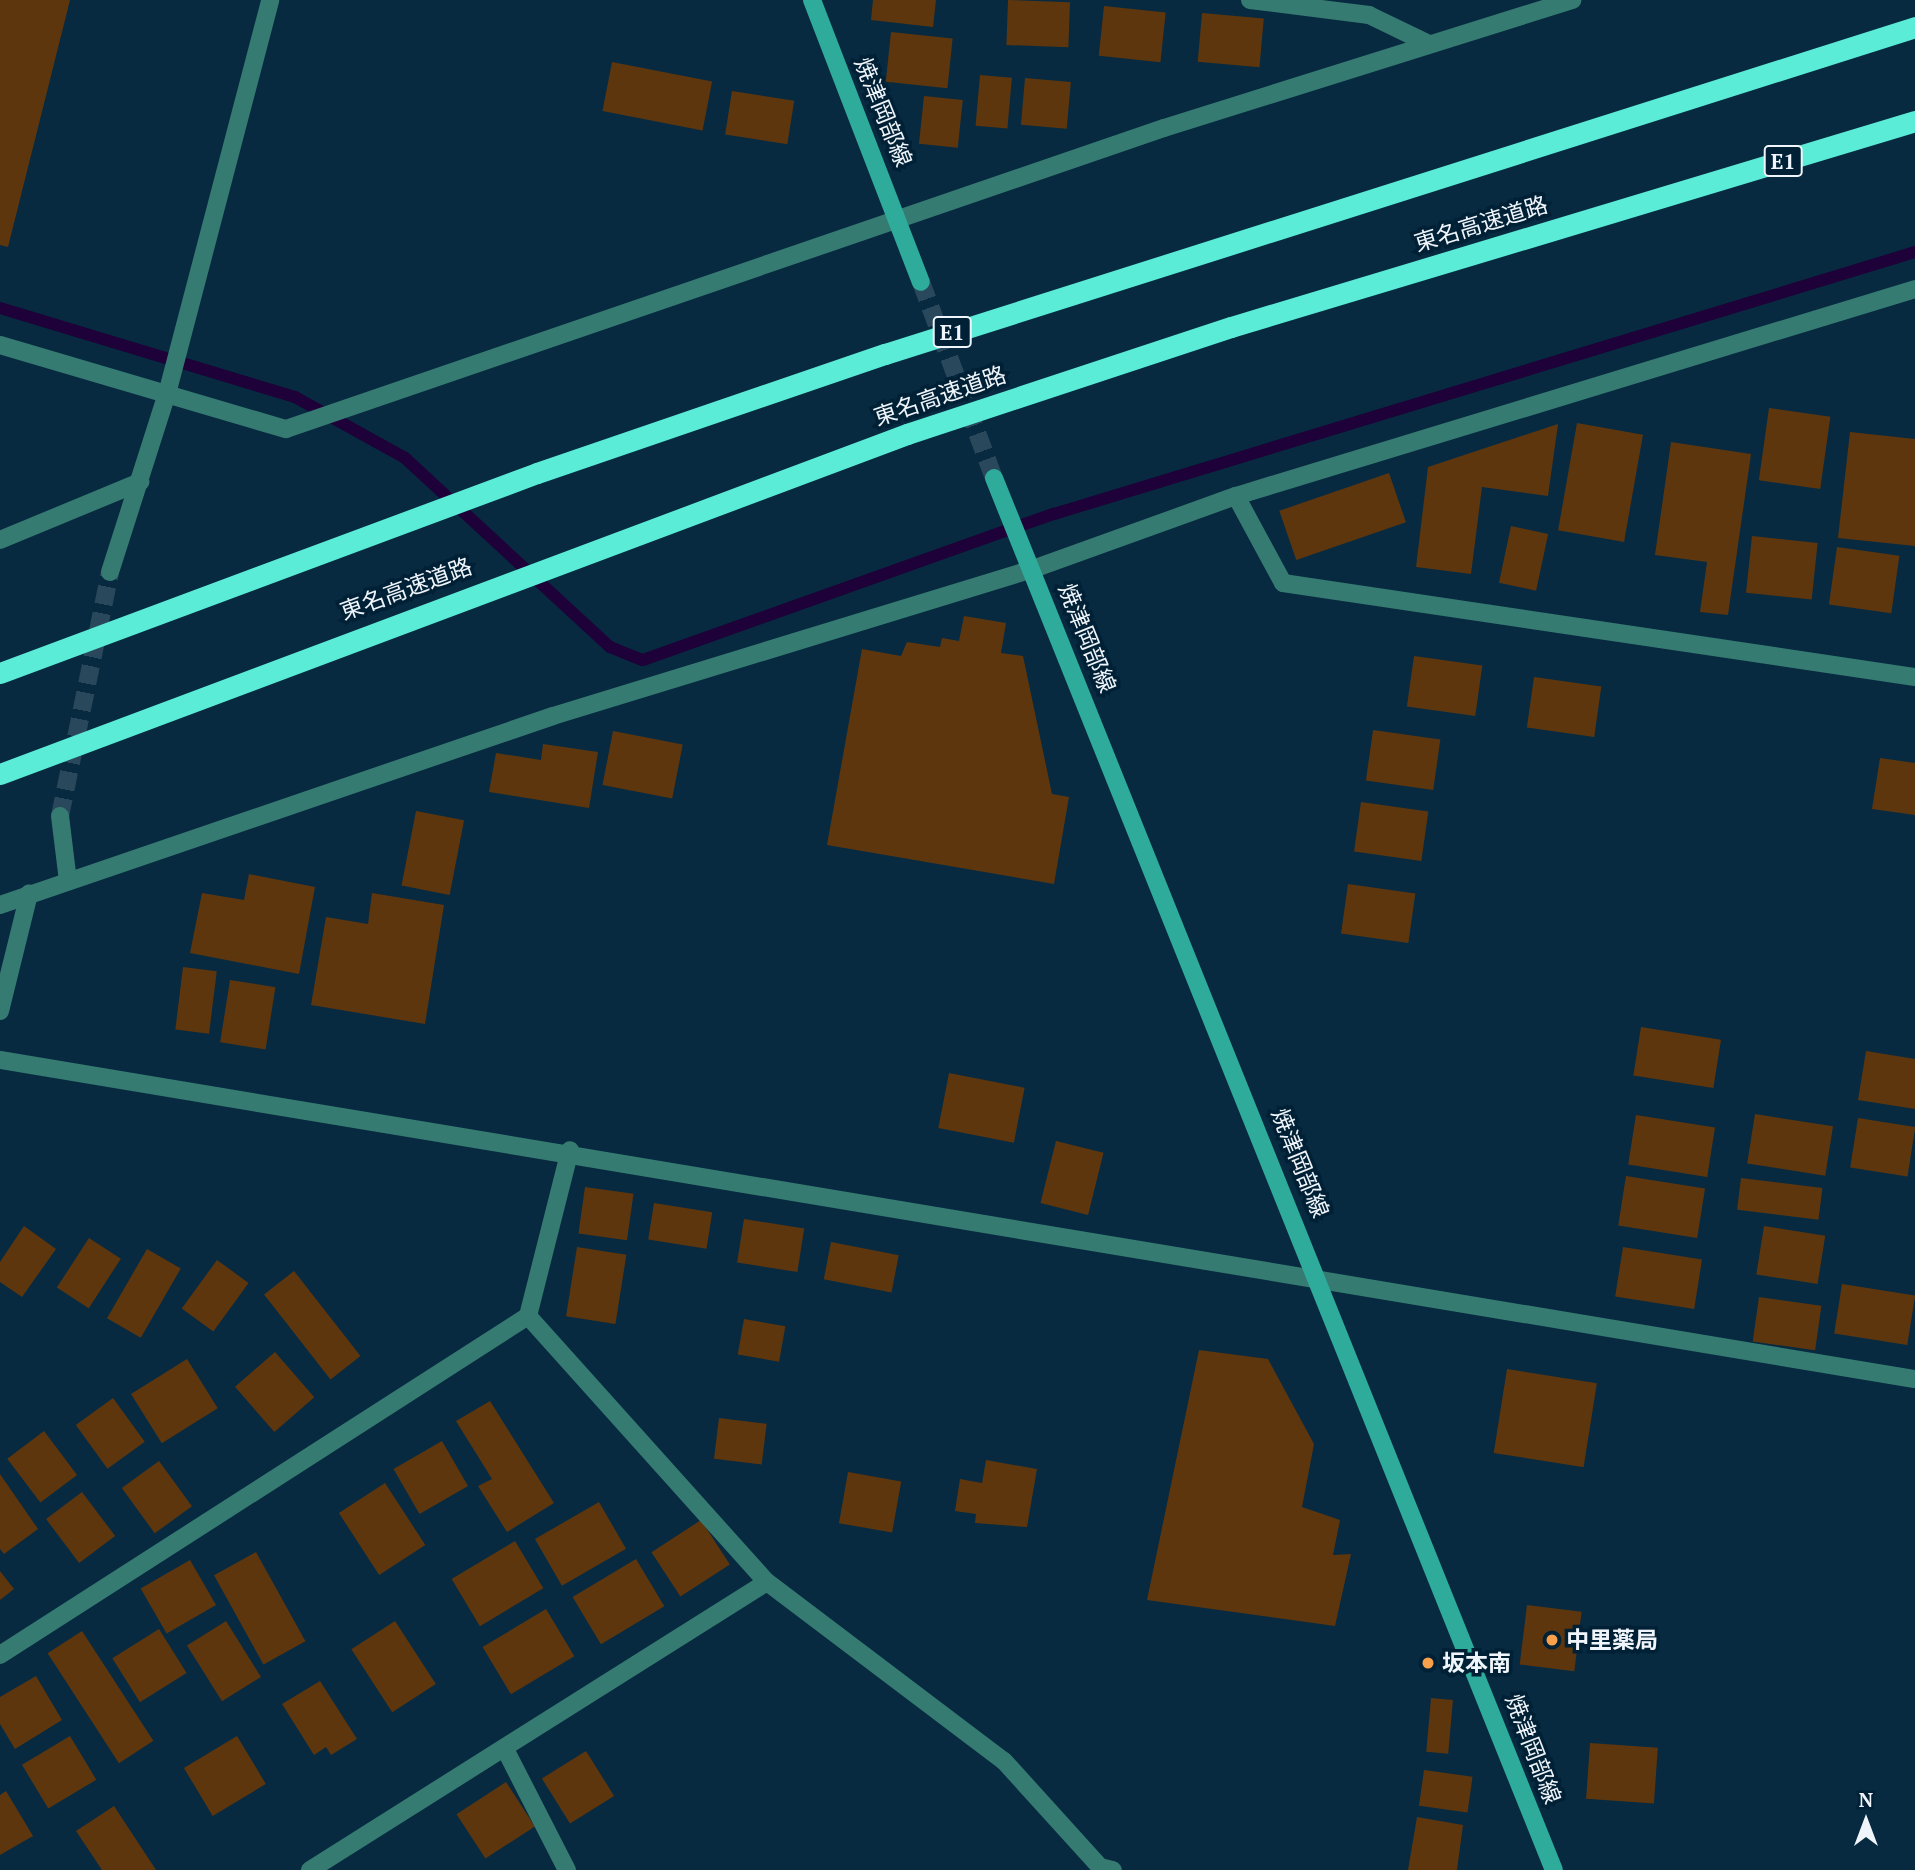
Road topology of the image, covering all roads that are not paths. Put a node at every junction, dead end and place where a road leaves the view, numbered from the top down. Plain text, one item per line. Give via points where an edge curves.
1 (270, 0) edge
2 (812, 0) edge
3 (1250, 0) edge
4 (1572, 0) edge
5 (1915, 27) edge
6 (1427, 43) junction
7 (1915, 121) edge
8 (899, 220) junction
9 (921, 282) tunnel mouth
10 (1915, 289) edge
11 (0, 345) edge
12 (168, 390) junction
13 (994, 478) tunnel mouth
14 (140, 482) junction
15 (1236, 496) junction
16 (0, 540) edge
17 (1033, 569) junction
18 (110, 572) tunnel mouth
19 (0, 673) edge
20 (1915, 677) edge
21 (0, 774) edge
22 (60, 816) tunnel mouth
23 (68, 881) junction
24 (29, 894) junction
25 (0, 905) edge
26 (0, 1011) edge
27 (0, 1060) edge
28 (570, 1150) junction
29 (1323, 1286) junction
30 (528, 1316) junction
31 (1915, 1379) edge
32 (767, 1582) junction
33 (0, 1655) edge
34 (505, 1749) junction
35 (1104, 1869) edge
36 (310, 1870) edge
37 (567, 1870) edge
38 (1554, 1870) edge

1 - 12 street
2 - 8 main road, 焼津岡部線
3 - 6 street via 1369,15
4 - 6 street
5 - 19 highway, E1 via 885,354 537,473
6 - 8 street
7 - 21 highway, 東名高速道路 / E1 via 1231,327 907,433
8 - 9 main road, 焼津岡部線
8 - 12 street via 286,429
10 - 15 street
11 - 12 street
12 - 14 street
13 - 17 main road, 焼津岡部線
14 - 16 street
14 - 18 street
15 - 17 street
15 - 20 street via 1283,583
17 - 23 street via 553,716
17 - 29 main road, 焼津岡部線
22 - 23 street
23 - 24 street
24 - 25 street
24 - 26 street
27 - 28 street
28 - 29 street
28 - 30 street
29 - 31 street
29 - 38 main road, 焼津岡部線
30 - 32 street
30 - 33 street
32 - 34 street
32 - 35 street via 1004,1761
34 - 36 street
34 - 37 street

